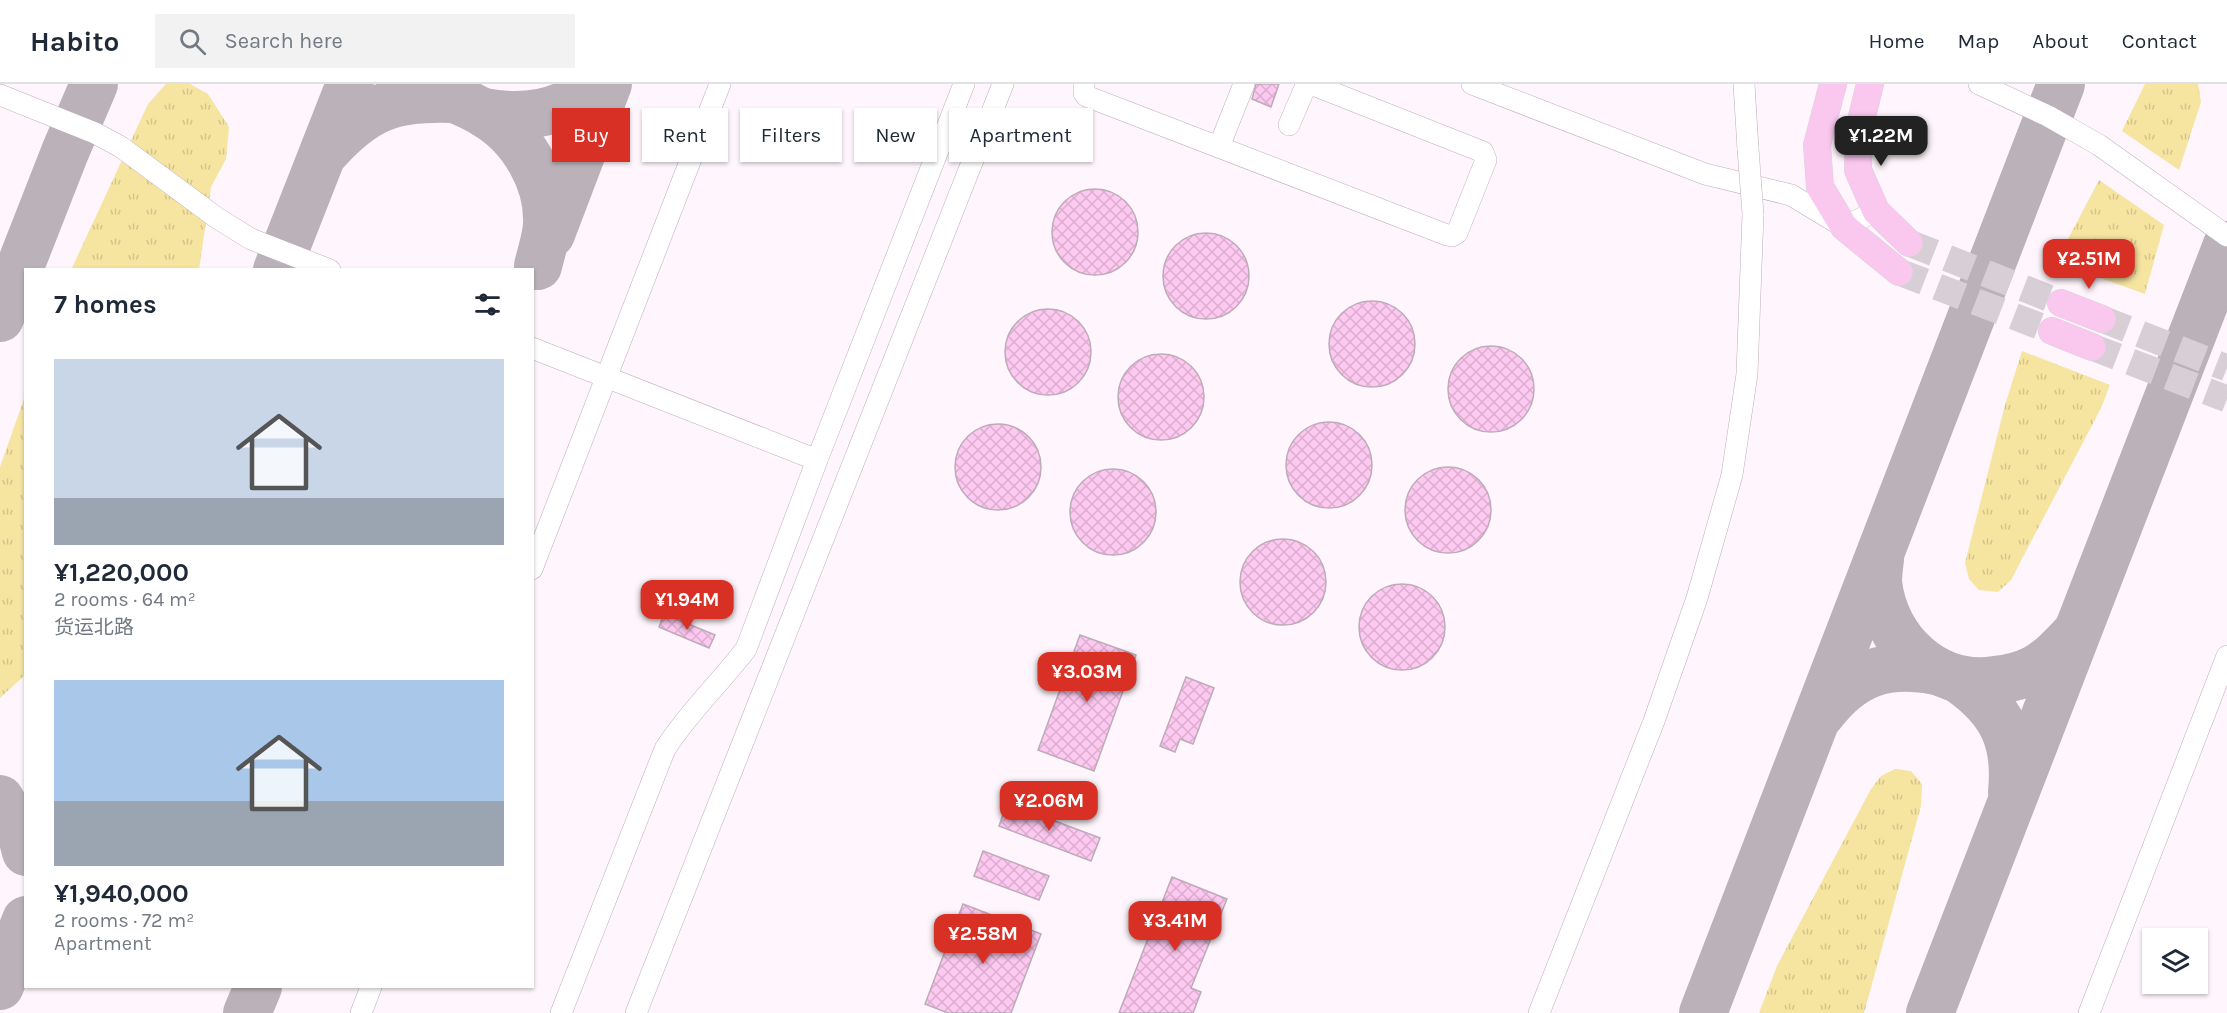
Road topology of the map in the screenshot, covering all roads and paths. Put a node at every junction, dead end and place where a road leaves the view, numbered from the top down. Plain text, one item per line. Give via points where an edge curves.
1 (720, 84) edge
2 (964, 84) edge
3 (1003, 84) edge
4 (1084, 84) edge
5 (1244, 84) edge
6 (1472, 84) edge
7 (1744, 84) edge
8 (1833, 84) edge
9 (1870, 84) edge
10 (1979, 84) edge
11 (0, 95) edge
12 (1289, 124) dead end
13 (1219, 147) junction
14 (1876, 212) junction
15 (1844, 227) junction
16 (2227, 236) edge
17 (1909, 243) tunnel mouth
18 (325, 268) edge
19 (1899, 272) tunnel mouth
20 (2061, 303) tunnel mouth
21 (2102, 319) tunnel mouth
22 (2052, 331) tunnel mouth
23 (2092, 347) tunnel mouth
24 (534, 349) edge
25 (607, 377) junction
26 (817, 460) junction
27 (534, 564) edge
28 (2227, 656) edge
29 (371, 988) edge
30 (361, 1013) edge
31 (561, 1013) edge
32 (636, 1013) edge
33 (1539, 1013) edge
34 (2090, 1013) edge

1 - 25 lane
2 - 26 lane
3 - 32 lane
4 - 13 lane via 1086,96
5 - 13 lane
6 - 15 lane via 1705,174 1791,195
7 - 33 lane, bridge via 1753,214 1747,374 1732,475 1697,598 1666,687
8 - 15 main road via 1817,145 1820,187
9 - 14 main road via 1859,129 1858,170
10 - 16 lane via 2099,145
11 - 18 lane via 104,137 251,239
12 - 13 lane via 1304,90 1309,85 1316,86 1483,152 1486,160 1457,233 1452,236
14 - 15 lane
14 - 17 main road
15 - 19 main road
20 - 21 main road
22 - 23 main road
24 - 25 lane
25 - 26 lane
25 - 27 lane
26 - 31 lane via 746,649 681,724 665,749
28 - 34 lane
29 - 30 lane

